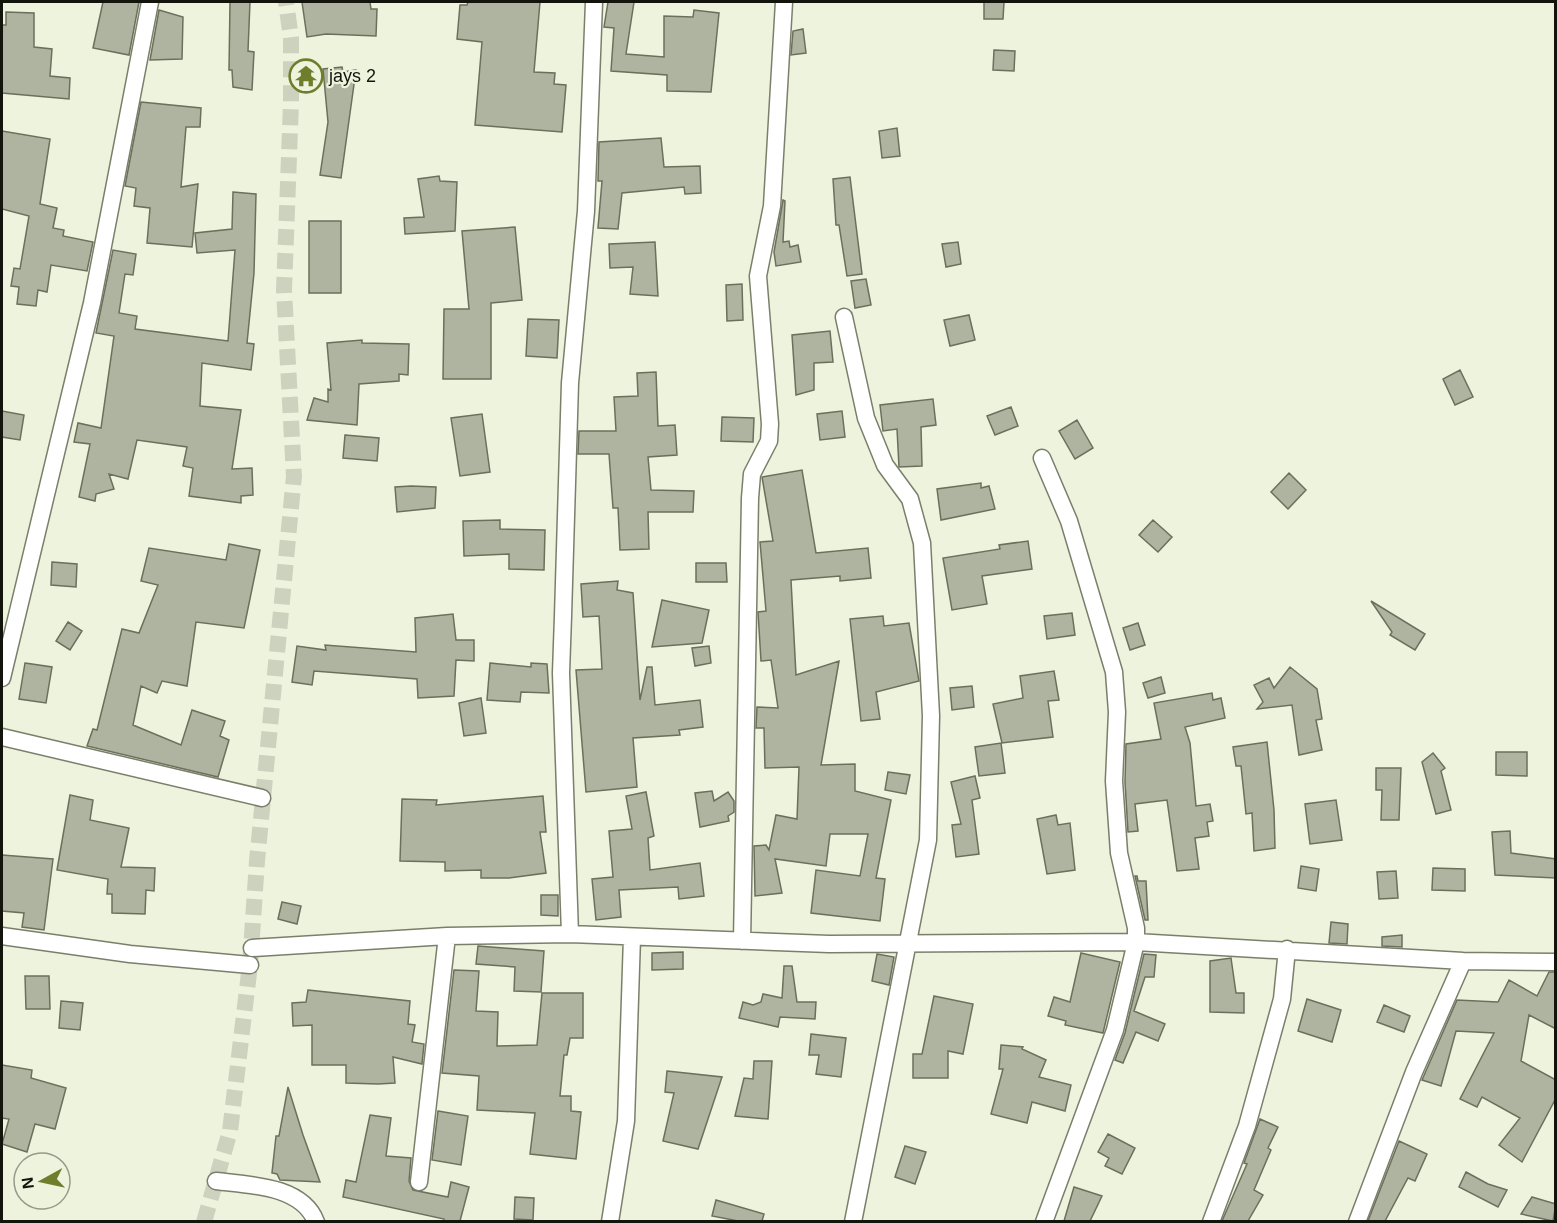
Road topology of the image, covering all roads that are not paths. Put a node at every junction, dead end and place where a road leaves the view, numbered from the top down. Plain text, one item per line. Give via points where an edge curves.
1 (150, 2) edge
2 (594, 2) edge
3 (784, 2) edge
4 (844, 317) dead end
5 (1042, 458) dead end
6 (2, 678) edge
7 (2, 737) edge
8 (262, 798) dead end
9 (570, 934) junction
10 (2, 936) edge
11 (447, 936) junction
12 (632, 937) junction
13 (742, 941) junction
14 (1136, 942) junction
15 (909, 944) junction
16 (252, 948) dead end
17 (1287, 949) junction
18 (1463, 960) junction
19 (1556, 962) edge
20 (250, 965) dead end
21 (216, 1181) dead end
22 (419, 1182) dead end
23 (316, 1221) edge
24 (610, 1221) edge
25 (853, 1221) edge
26 (1044, 1221) edge
27 (1211, 1221) edge
28 (1357, 1221) edge

1 - 6 street via 92,303
2 - 9 street via 586,211 570,383 562,627
3 - 13 street via 772,206 758,276 770,424 768,441 752,474 750,498
4 - 15 street via 866,418 885,465 910,499 922,543 931,716 928,840
5 - 14 street via 1069,521 1114,672 1119,854
7 - 8 street
9 - 11 street
9 - 12 street
10 - 20 street via 130,954
11 - 16 street
11 - 22 street
12 - 13 street
12 - 24 street via 626,1121
13 - 15 street
14 - 15 street
14 - 17 street
14 - 26 street via 1115,1030
15 - 25 street
17 - 18 street
17 - 27 street via 1282,999 1250,1115
18 - 19 street
18 - 28 street via 1406,1092
21 - 23 street via 282,1192 309,1210

